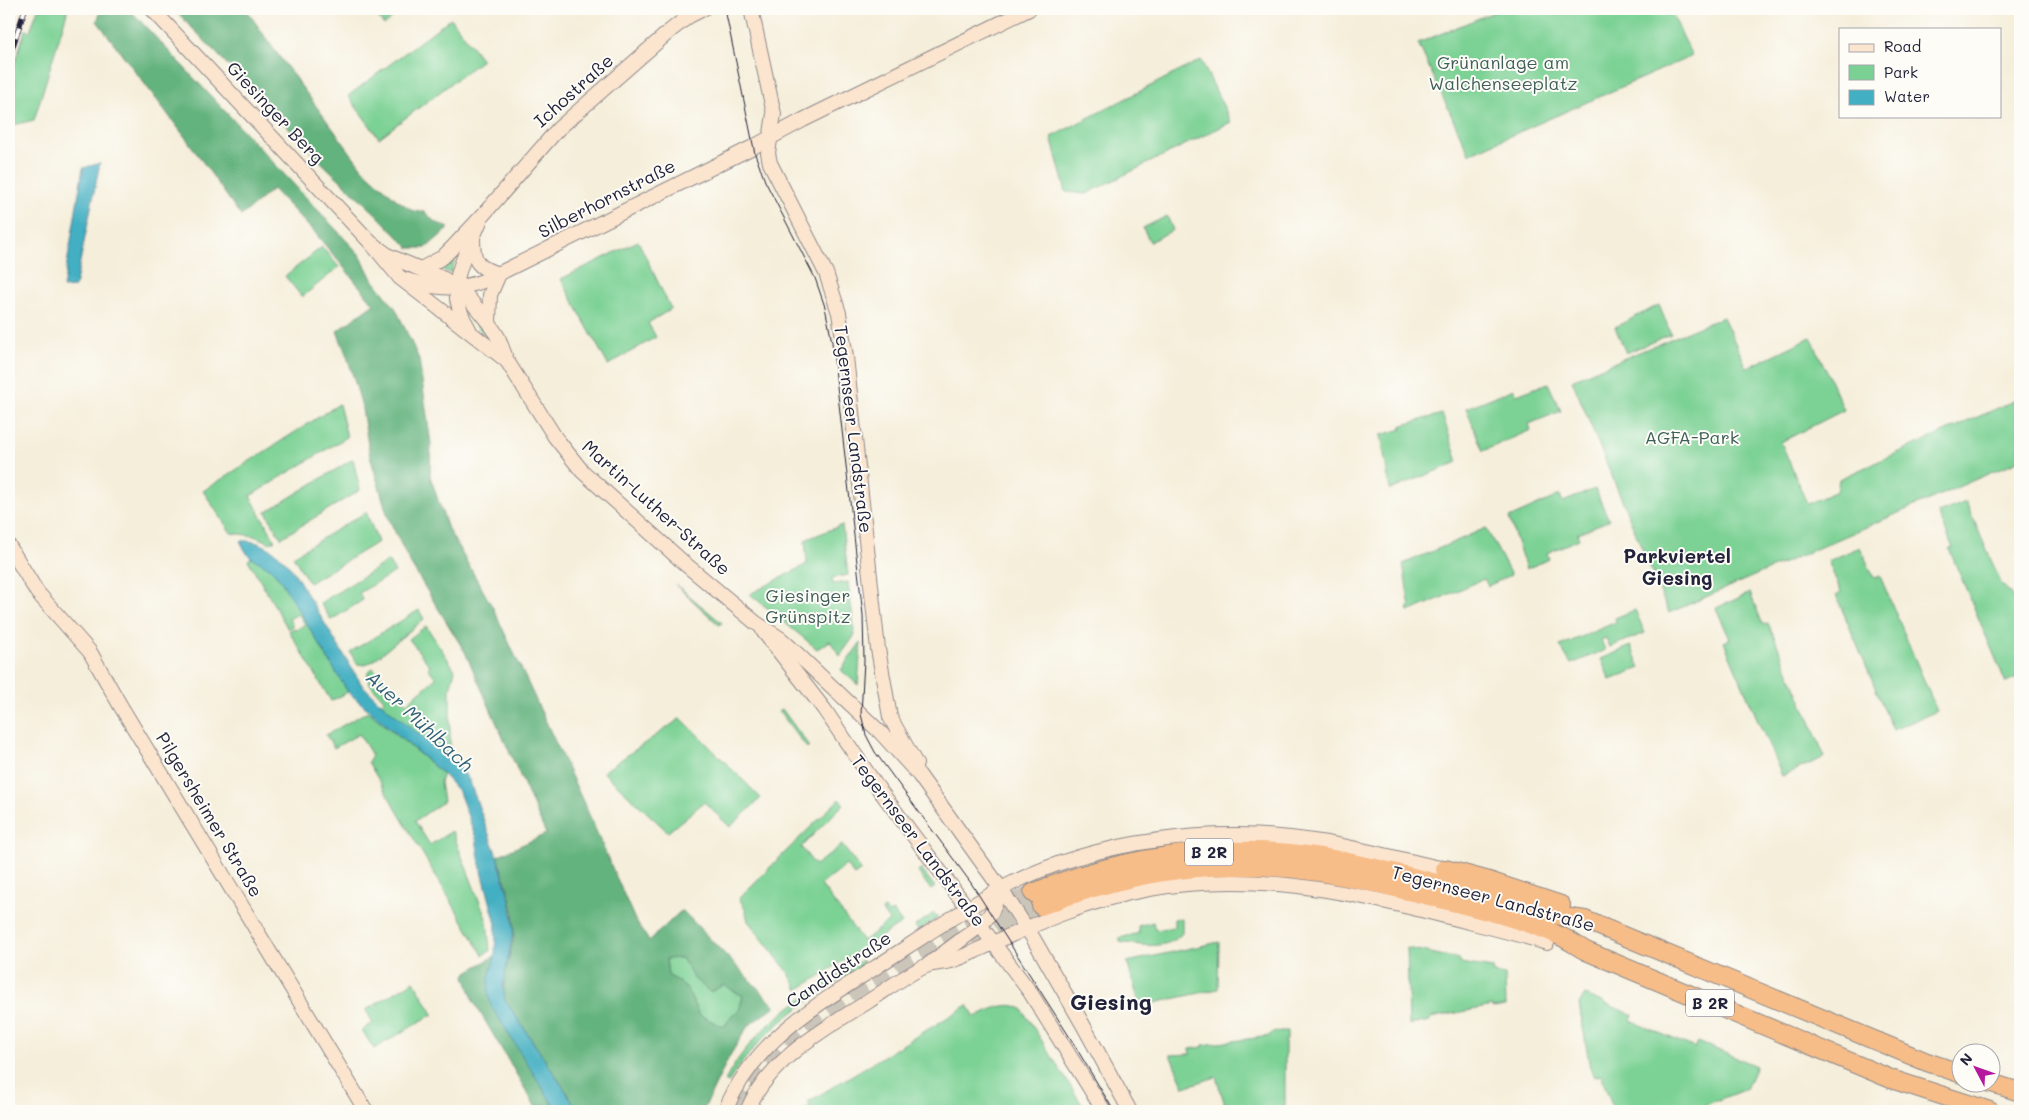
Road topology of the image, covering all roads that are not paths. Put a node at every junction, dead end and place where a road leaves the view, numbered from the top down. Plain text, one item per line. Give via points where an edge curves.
1 (152, 9) edge
2 (703, 9) edge
3 (751, 9) edge
4 (1029, 9) edge
5 (771, 138) junction
6 (483, 215) junction
7 (473, 238) junction
8 (371, 243) junction
9 (421, 269) junction
10 (498, 274) junction
11 (400, 278) junction
12 (457, 287) junction
13 (431, 303) joint
14 (489, 323) junction
15 (472, 333) junction
16 (507, 361) junction
17 (9, 546) edge
18 (756, 623) junction
19 (876, 729) joint
20 (843, 739) joint
21 (918, 775) junction
22 (1445, 869) joint
23 (1001, 889) junction
24 (968, 908) junction
25 (1585, 920) junction
26 (981, 925) junction
27 (1026, 928) junction
28 (994, 943) junction
29 (1547, 943) joint
30 (1586, 951) junction
31 (926, 966) junction
32 (1952, 1071) edge
33 (2002, 1086) edge
34 (2020, 1092) edge
35 (366, 1111) edge
36 (725, 1111) edge
37 (747, 1111) edge
38 (1104, 1111) edge
39 (1130, 1111) edge
40 (1990, 1111) edge

1 - 8 main road, Giesinger Berg
2 - 6 main road, Ichostraße via 671,30 558,129
3 - 5 main road, Tegernseer Landstraße via 774,114
4 - 5 main road, Silberhornstraße
5 - 10 main road, Silberhornstraße
5 - 21 main road, Tegernseer Landstraße via 770,163 819,257 839,313 878,649 890,717 913,757
6 - 7 main road, Ichostraße
6 - 9 main road, Ichostraße via 443,256
7 - 10 main road via 476,260
7 - 12 main road, Ichostraße via 461,260
8 - 9 main road, Giesinger Berg via 389,256
8 - 11 main road, Giesinger Berg
9 - 12 main road, Giesinger Berg
10 - 12 main road, Silberhornstraße via 477,284
10 - 14 main road via 490,295
11 - 12 main road via 442,288
11 - 13 main road, Giesinger Berg
12 - 14 main road, Martin-Luther-Straße
12 - 15 main road, Martin-Luther-Straße via 458,307
13 - 15 main road, Martin-Luther-Straße
14 - 16 main road, Martin-Luther-Straße
15 - 16 main road, Martin-Luther-Straße
16 - 18 main road, Martin-Luther-Straße via 582,471
17 - 35 main road, Pilgersheimer Straße via 37,592 90,652
18 - 19 main road, Martin-Luther-Straße via 781,639
18 - 20 main road, Martin-Luther-Straße
19 - 21 main road, Tegernseer Landstraße
20 - 24 main road, Tegernseer Landstraße
21 - 23 main road, Tegernseer Landstraße
22 - 23 main road, Tegernseer Landstraße via 1319,842 1274,836 1226,835 1158,840 1109,850 1061,864
22 - 25 highway via 1553,903
23 - 24 main road, Candidstraße
23 - 26 main road via 991,913
23 - 27 main road
24 - 26 main road, Tegernseer Landstraße
24 - 36 main road, Candidstraße via 786,1028 747,1070
25 - 30 highway, Tegernseer Landstraße / B 2R via 1556,916 1358,864 1271,852 1208,852 1157,858 1090,873 1037,900 1158,873 1216,866 1274,867 1362,880 1473,908 1560,936
25 - 32 highway, Tegernseer Landstraße / B 2R
26 - 28 main road, Tegernseer Landstraße
26 - 31 main road
27 - 28 main road
27 - 29 main road, Tegernseer Landstraße via 1083,906 1148,889 1238,881 1334,890
27 - 39 main road
28 - 31 main road via 954,960
28 - 38 main road, Tegernseer Landstraße via 1030,992
29 - 30 highway
30 - 40 highway, Tegernseer Landstraße / B 2R via 1891,1078
31 - 37 main road via 794,1051 764,1082
33 - 34 highway

